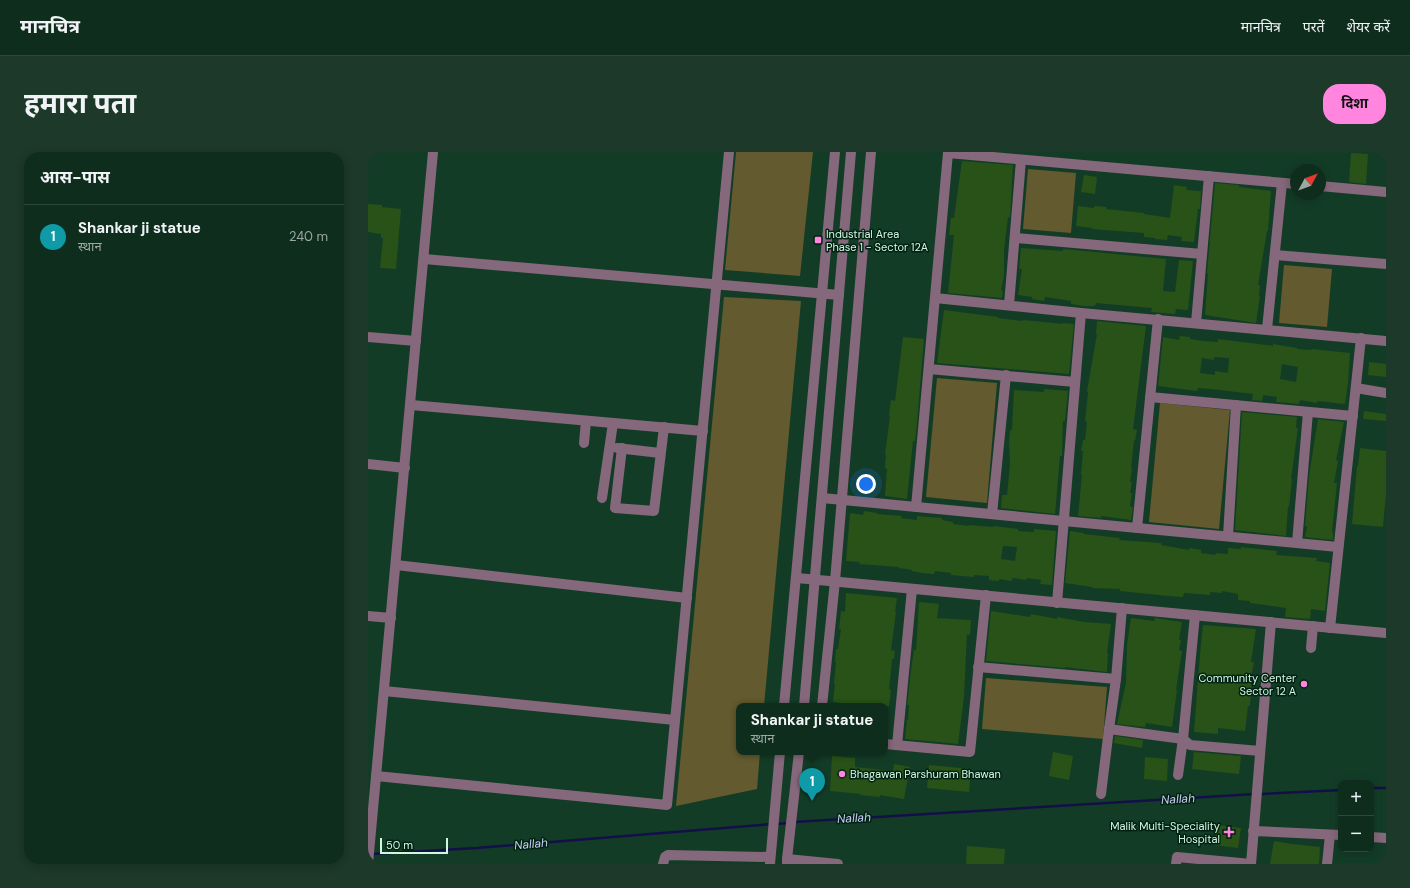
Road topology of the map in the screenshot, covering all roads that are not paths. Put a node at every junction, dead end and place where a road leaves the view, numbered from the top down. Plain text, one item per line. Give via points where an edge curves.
1 (433, 152) edge
2 (729, 152) edge
3 (835, 152) edge
4 (851, 152) edge
5 (871, 152) edge
6 (1021, 160) junction
7 (1209, 176) junction
8 (1282, 183) junction
9 (1290, 184) edge
10 (1326, 187) edge
11 (1386, 192) edge
12 (1015, 238) junction
13 (1202, 254) junction
14 (1275, 255) junction
15 (424, 259) junction
16 (1386, 264) edge
17 (717, 285) junction
18 (822, 294) junction
19 (839, 295) junction
20 (935, 298) junction
21 (1009, 305) junction
22 (1081, 313) junction
23 (1158, 319) junction
24 (1196, 323) junction
25 (1267, 330) junction
26 (368, 337) edge
27 (1361, 338) junction
28 (1386, 341) edge
29 (416, 342) junction
30 (929, 369) junction
31 (1006, 376) junction
32 (1075, 382) junction
33 (1356, 388) junction
34 (1386, 393) edge
35 (1150, 397) junction
36 (411, 405) junction
37 (1236, 405) junction
38 (1308, 412) junction
39 (1353, 416) junction
40 (586, 421) junction
41 (613, 423) junction
42 (664, 427) junction
43 (703, 431) junction
44 (584, 443) dead end
45 (609, 447) junction
46 (622, 448) junction
47 (660, 452) junction
48 (368, 464) edge
49 (405, 468) junction
50 (606, 468) junction
51 (620, 470) junction
52 (602, 498) dead end
53 (822, 498) junction
54 (842, 500) junction
55 (916, 507) junction
56 (992, 514) junction
57 (1064, 522) junction
58 (1137, 528) junction
59 (1228, 536) junction
60 (1297, 543) junction
61 (1338, 547) junction
62 (396, 565) junction
63 (797, 578) junction
64 (815, 580) junction
65 (835, 581) junction
66 (912, 588) junction
67 (986, 596) junction
68 (687, 598) junction
69 (1057, 603) junction
70 (1122, 608) junction
71 (1195, 615) junction
72 (368, 616) edge
73 (391, 618) junction
74 (1271, 622) junction
75 (1313, 626) junction
76 (1330, 628) junction
77 (1386, 633) edge
78 (1311, 648) dead end
79 (978, 667) junction
80 (1116, 679) junction
81 (384, 691) junction
82 (784, 703) edge
83 (804, 703) edge
84 (822, 703) edge
85 (675, 720) junction
86 (1109, 729) junction
87 (1183, 739) junction
88 (888, 744) edge
89 (897, 746) junction
90 (1260, 751) junction
91 (780, 755) edge
92 (799, 755) edge
93 (376, 776) junction
94 (1178, 776) dead end
95 (1101, 794) dead end
96 (1253, 831) junction
97 (1330, 835) junction
98 (1338, 835) edge
99 (1374, 837) edge
100 (1386, 838) edge
101 (788, 859) edge
102 (770, 861) edge
103 (809, 863) edge
104 (368, 864) edge
105 (663, 864) edge
106 (838, 864) edge
107 (1176, 864) edge
108 (1251, 864) edge
109 (1327, 864) edge

1 - 15 street
2 - 17 street
3 - 18 street
4 - 19 street
5 - 54 street
6 - 7 street
6 - 12 street
6 - 20 street via 948,153
7 - 8 street
7 - 13 street
8 - 9 street
8 - 14 street
10 - 11 street
12 - 13 street
12 - 21 street
13 - 24 street
14 - 16 street
14 - 25 street
15 - 17 street
15 - 29 street
17 - 18 street
17 - 43 street
18 - 19 street
18 - 63 street
19 - 53 street
20 - 21 street
20 - 30 street
21 - 22 street
22 - 23 street
22 - 32 street
23 - 24 street
23 - 35 street
24 - 25 street
25 - 27 street
26 - 29 street
27 - 28 street
27 - 33 street
29 - 36 street
30 - 31 street
30 - 55 street
31 - 32 street
31 - 56 street
32 - 57 street
33 - 34 street
33 - 39 street
35 - 37 street
35 - 58 street
36 - 40 street
36 - 49 street
37 - 38 street
37 - 59 street
38 - 39 street
38 - 60 street
39 - 61 street
40 - 41 street
40 - 44 street
41 - 42 street
41 - 45 street
42 - 43 street
42 - 47 street
43 - 68 street
45 - 46 street
45 - 50 street
46 - 47 street
46 - 51 street
47 - 51 street via 654,511 616,508
48 - 49 street
49 - 62 street
50 - 51 street
50 - 52 street
53 - 54 street
53 - 64 street
54 - 55 street
54 - 65 street
55 - 56 street
56 - 57 street
57 - 58 street
57 - 69 street
58 - 59 street
59 - 60 street
60 - 61 street
61 - 76 street
62 - 68 street
62 - 73 street
63 - 64 street
63 - 82 street
64 - 65 street
64 - 83 street
65 - 66 street
65 - 84 street
66 - 67 street
66 - 89 street
67 - 69 street
67 - 79 street
68 - 85 street
69 - 70 street
70 - 71 street
70 - 80 street
71 - 74 street
71 - 87 street
72 - 73 street
73 - 81 street
74 - 75 street
74 - 90 street
75 - 76 street
75 - 78 street
76 - 77 street
79 - 80 street
79 - 89 street via 970,752
80 - 86 street
81 - 85 street
81 - 93 street
85 - 93 street via 667,805
86 - 87 street
86 - 95 street
87 - 90 street via 1190,745
87 - 94 street
88 - 89 street
90 - 96 street
91 - 102 street
92 - 101 street
93 - 104 street
96 - 97 street
96 - 108 street
97 - 98 street
97 - 109 street
99 - 100 street
101 - 103 street
102 - 105 street via 668,855
103 - 106 street
107 - 108 street via 1177,857

